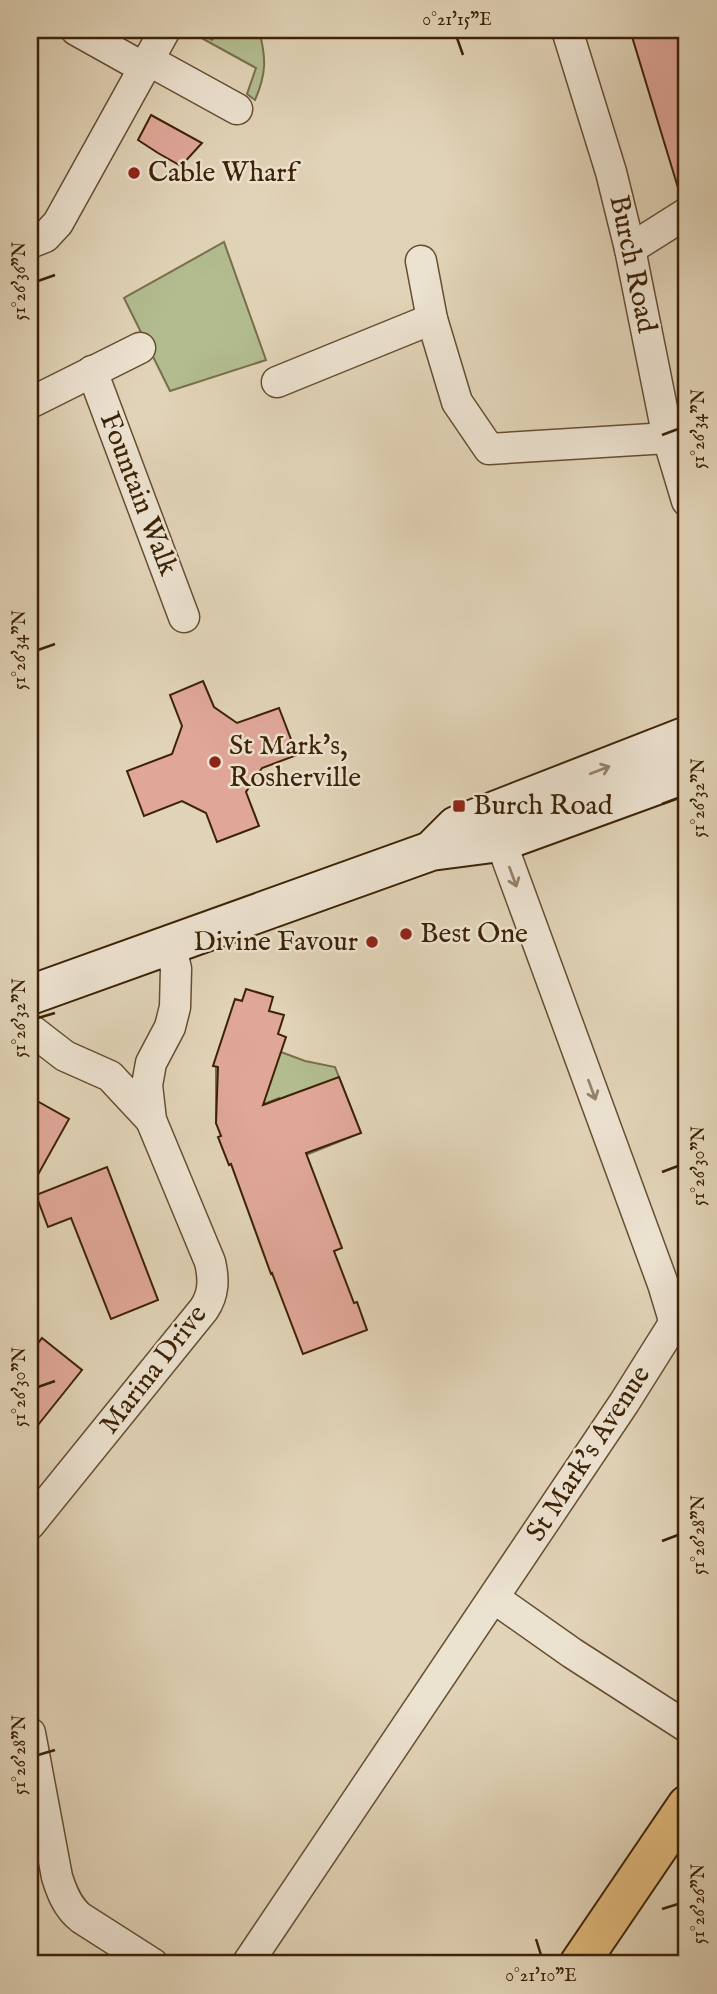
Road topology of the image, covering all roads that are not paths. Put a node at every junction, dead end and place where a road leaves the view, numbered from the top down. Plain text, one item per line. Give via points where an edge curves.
1 (76, 30) edge
2 (165, 30) edge
3 (567, 30) edge
4 (146, 64) junction
5 (237, 109) dead end
6 (687, 213) edge
7 (30, 243) edge
8 (630, 249) junction
9 (421, 261) dead end
10 (432, 319) junction
11 (140, 348) dead end
12 (92, 371) junction
13 (277, 382) dead end
14 (30, 402) edge
15 (668, 438) junction
16 (687, 501) edge
17 (184, 617) dead end
18 (687, 736) edge
19 (687, 774) edge
20 (495, 827) junction
21 (170, 946) junction
22 (30, 995) edge
23 (30, 1029) edge
24 (151, 1120) junction
25 (30, 1524) edge
26 (494, 1598) junction
27 (675, 1719) edge
28 (30, 1732) edge
29 (687, 1805) edge
30 (153, 1964) edge
31 (247, 1964) edge
32 (579, 1964) edge

1 - 4 street
2 - 4 street
3 - 8 street, Burch Road
4 - 5 street
4 - 7 street via 58,223 45,237
6 - 8 street
8 - 15 street, Burch Road
9 - 10 street
10 - 13 street
10 - 15 street via 457,402 489,449
11 - 12 street
12 - 14 street
12 - 17 street, Fountain Walk
15 - 16 street, Burch Road
20 -> 18 main road
19 - 20 main road
20 - 21 main road
20 -> 26 street, St Mark's Avenue via 673,1320 671,1330
21 - 22 main road
21 - 24 street, Marina Drive via 176,969 175,1007 151,1063 147,1085
23 - 24 street, Marina Drive via 65,1056 110,1076
24 - 25 street, Marina Drive via 210,1262 211,1296
26 - 27 street
26 - 31 street, St Mark's Avenue
28 - 30 street via 65,1898 87,1923
29 - 32 main road

